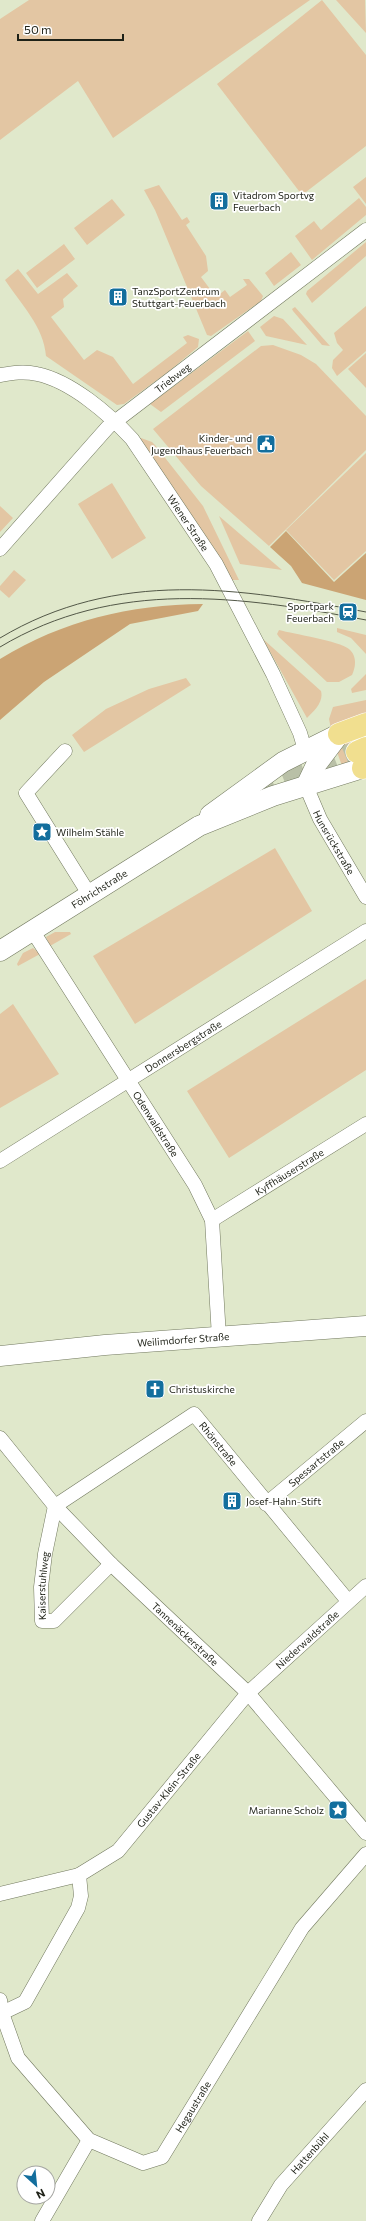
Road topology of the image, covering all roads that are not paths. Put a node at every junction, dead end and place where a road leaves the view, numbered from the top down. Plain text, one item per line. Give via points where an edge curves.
1 (366, 230) edge
2 (0, 375) edge
3 (116, 421) junction
4 (0, 549) edge
5 (366, 724) edge
6 (339, 734) joint
7 (65, 751) dead end
8 (310, 758) junction
9 (364, 761) edge
10 (340, 775) junction
11 (264, 776) junction
12 (299, 784) junction
13 (199, 826) junction
14 (89, 894) junction
15 (366, 896) edge
16 (32, 930) junction
17 (366, 931) edge
18 (0, 951) edge
19 (126, 1080) junction
20 (366, 1124) edge
21 (0, 1160) edge
22 (212, 1220) junction
23 (366, 1326) edge
24 (219, 1337) junction
25 (0, 1356) edge
26 (366, 1421) edge
27 (0, 1438) edge
28 (266, 1504) junction
29 (55, 1506) junction
30 (111, 1564) junction
31 (366, 1586) edge
32 (348, 1601) junction
33 (248, 1693) junction
34 (366, 1833) edge
35 (366, 1854) edge
36 (79, 1875) junction
37 (0, 1894) edge
38 (1, 2006) edge
39 (366, 2090) edge
40 (89, 2140) junction
41 (42, 2221) edge
42 (259, 2221) edge

1 - 3 street, Triebweg
2 - 3 street, Wiener Straße via 20,372 37,374 64,384
3 - 4 street, Triebweg via 97,438
3 - 8 street, Wiener Straße via 132,439 216,564 273,674
5 - 6 main road
6 - 8 main road
7 - 14 street via 26,792
8 - 10 main road
8 - 11 main road, Föhrichstraße
8 - 12 main road
9 - 10 main road, Föhrichstraße
10 - 12 main road, Föhrichstraße
11 - 12 main road
11 - 13 main road, Föhrichstraße via 222,805
12 - 13 main road, Föhrichstraße
12 - 15 street, Hunsrückstraße
13 - 14 main road, Föhrichstraße
14 - 16 main road, Föhrichstraße
16 - 18 main road, Föhrichstraße
16 - 19 street, Odenwaldstraße
17 - 19 street, Donnersbergstraße
19 - 21 street, Donnersbergstraße
19 - 22 street, Odenwaldstraße via 195,1185
20 - 22 street, Kyffhäuserstraße
22 - 24 street, Odenwaldstraße
23 - 24 main road, Weilimdorfer Straße
24 - 25 main road, Weilimdorfer Straße
26 - 28 street, Spessartstraße
27 - 29 street, Tannenäckerstraße
28 - 29 street, Rhönstraße via 194,1414
28 - 32 street, Rhönstraße
29 - 30 street, Tannenäckerstraße
29 - 30 street, Kaiserstuhlweg via 41,1587 42,1622 54,1621
30 - 33 street, Tannenäckerstraße
31 - 32 street, Niederwaldstraße
32 - 33 street, Niederwaldstraße
33 - 34 street, Tannenäckerstraße
33 - 36 street, Gustav-Klein-Straße via 118,1852
35 - 40 street, Hegaustraße via 302,1928 162,2157 142,2163
36 - 37 street, Gustav-Klein-Straße
36 - 38 street via 81,1896 78,1908 35,1986 20,2005
38 - 40 street, Hegaustraße via 18,2058
39 - 42 street, Hattenbühl via 281,2185
40 - 41 street

